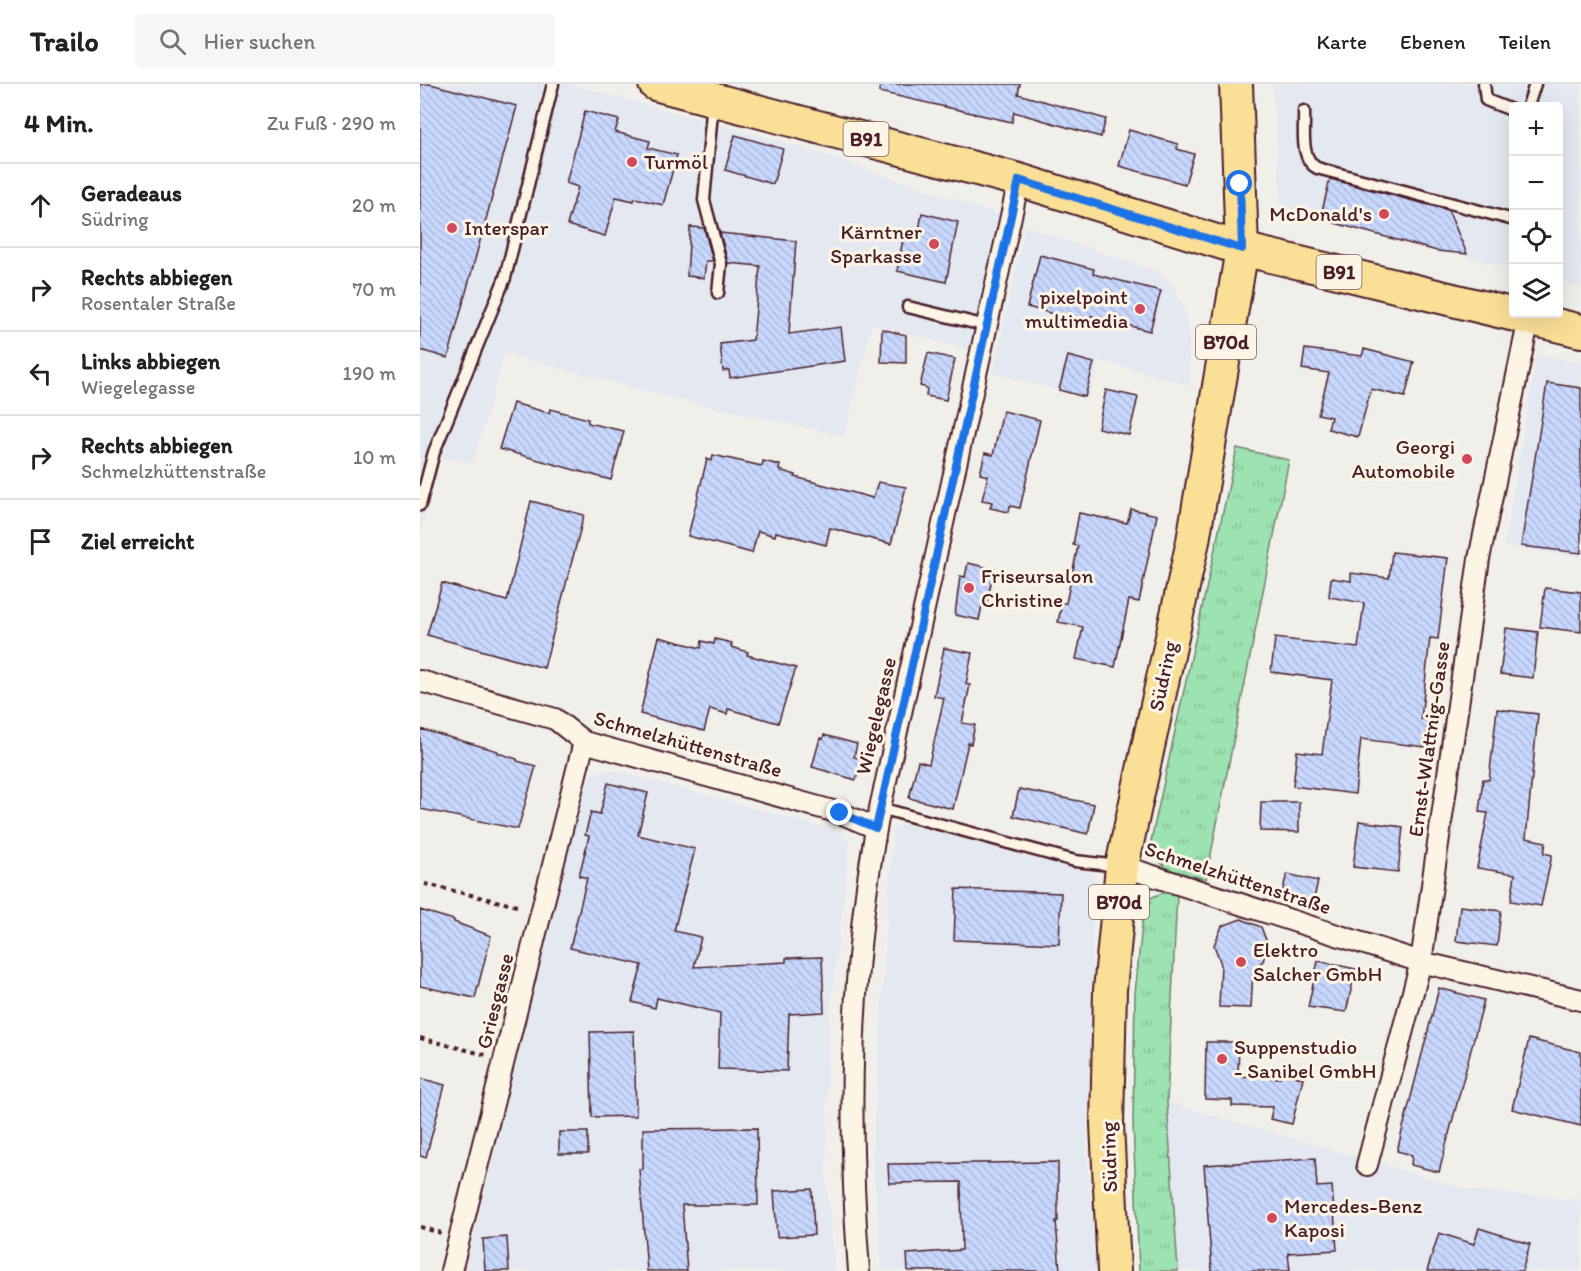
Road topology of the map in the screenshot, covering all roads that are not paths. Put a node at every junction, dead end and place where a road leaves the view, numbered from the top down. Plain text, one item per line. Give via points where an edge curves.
1 (553, 84) edge
2 (655, 84) edge
3 (1236, 84) edge
4 (1484, 84) edge
5 (1535, 84) edge
6 (714, 91) edge
7 (1529, 102) edge
8 (1509, 109) edge
9 (1304, 111) dead end
10 (1019, 180) junction
11 (1509, 218) edge
12 (1242, 249) junction
13 (718, 293) dead end
14 (908, 307) dead end
15 (1509, 311) edge
16 (1530, 318) edge
17 (1537, 318) edge
18 (987, 326) junction
19 (1581, 331) edge
20 (420, 505) edge
21 (420, 681) edge
22 (584, 742) junction
23 (880, 808) junction
24 (876, 828) junction
25 (1122, 866) junction
26 (1420, 962) junction
27 (1581, 1000) edge
28 (1367, 1165) dead end
29 (451, 1271) edge
30 (860, 1271) edge
31 (1114, 1271) edge

1 - 20 lane via 505,278 434,452
2 - 6 main road, B91
3 - 12 main road, Südring / B70d
4 - 8 lane via 1486,100
5 - 7 lane
6 - 10 main road, B91
6 - 13 lane via 704,200 720,264
9 - 11 lane via 1305,156 1309,164
10 - 12 main road, B91
10 - 18 street, Wiegelegasse
12 - 15 main road, B91
12 - 25 main road, Südring / B70d via 1193,541
14 - 18 lane
16 - 26 street, Ernst-Wlattnig-Gasse via 1479,559
17 - 19 main road, B91
18 - 23 street, Wiegelegasse
21 - 22 street, Schmelzhüttenstraße via 555,719
22 - 24 street, Schmelzhüttenstraße via 840,813
22 - 29 street, Griesgasse
23 - 24 street, Wiegelegasse
23 - 25 lane, Schmelzhüttenstraße via 1076,861
24 - 30 street, Wiegelegasse via 858,962 852,1101 852,1172
25 - 26 street, Schmelzhüttenstraße
25 - 31 main road, Südring / B70d via 1110,990 1108,1113
26 - 27 street, Schmelzhüttenstraße
26 - 28 street, Ernst-Wlattnig-Gasse

